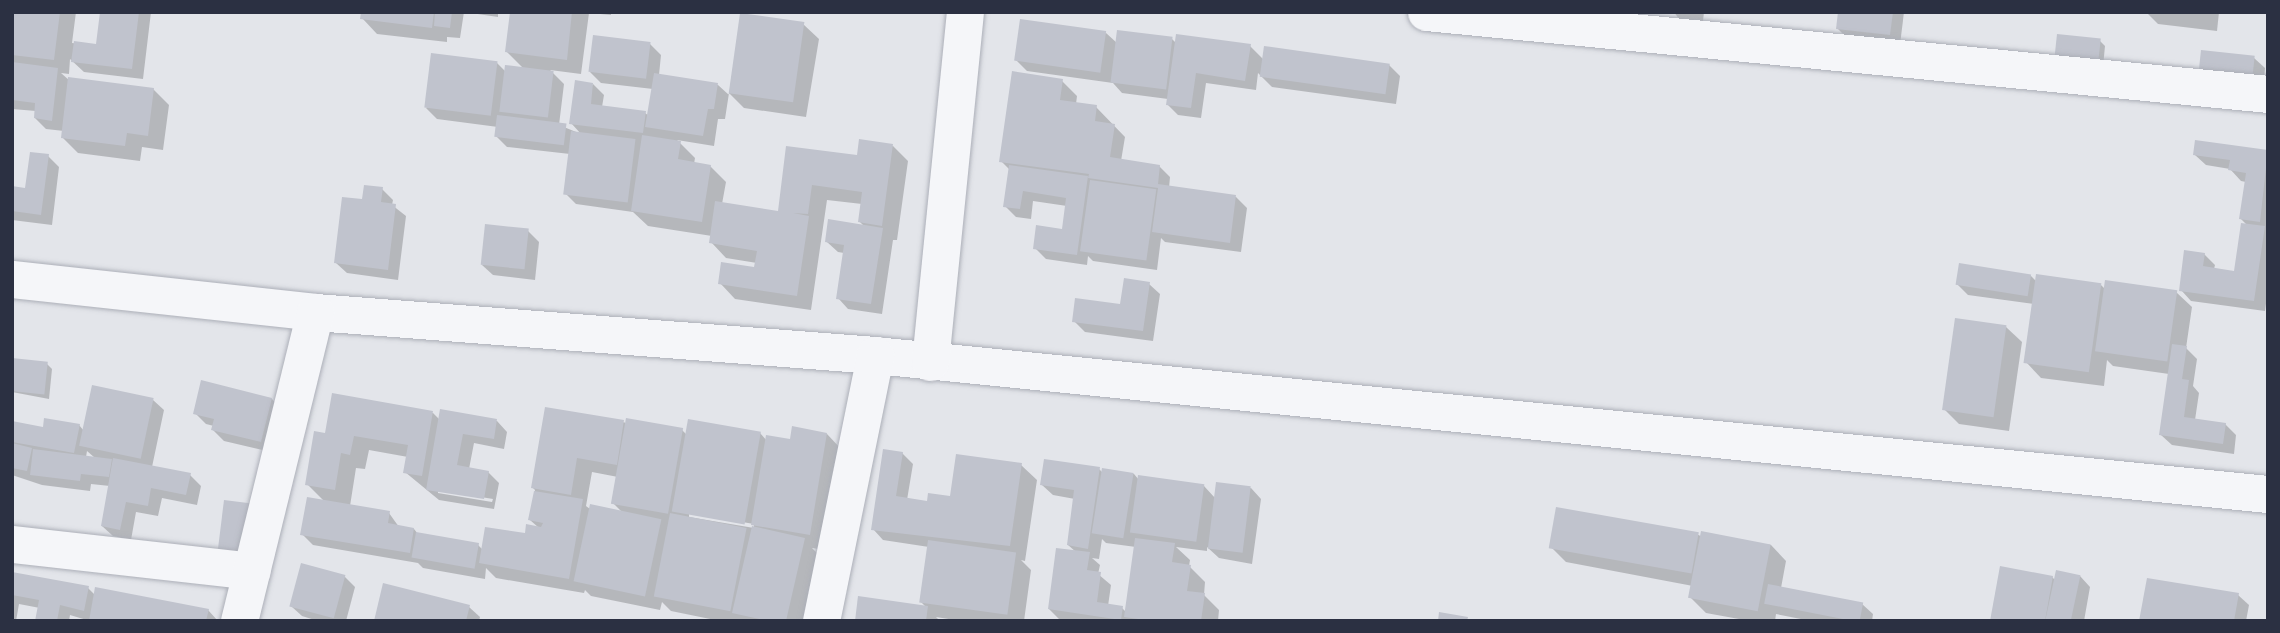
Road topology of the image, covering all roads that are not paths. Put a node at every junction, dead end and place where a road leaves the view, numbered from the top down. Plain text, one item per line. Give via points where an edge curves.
1 (965, 12) edge
2 (1426, 12) edge
3 (2268, 94) edge
4 (12, 279) edge
5 (315, 312) junction
6 (875, 355) junction
7 (930, 362) junction
8 (2268, 494) edge
9 (12, 544) edge
10 (251, 571) junction
11 (239, 621) edge
12 (821, 621) edge

1 - 7 street
2 - 3 street
4 - 5 street
5 - 6 street
5 - 10 street
6 - 7 street
6 - 12 street
7 - 8 street
9 - 10 street
10 - 11 street

